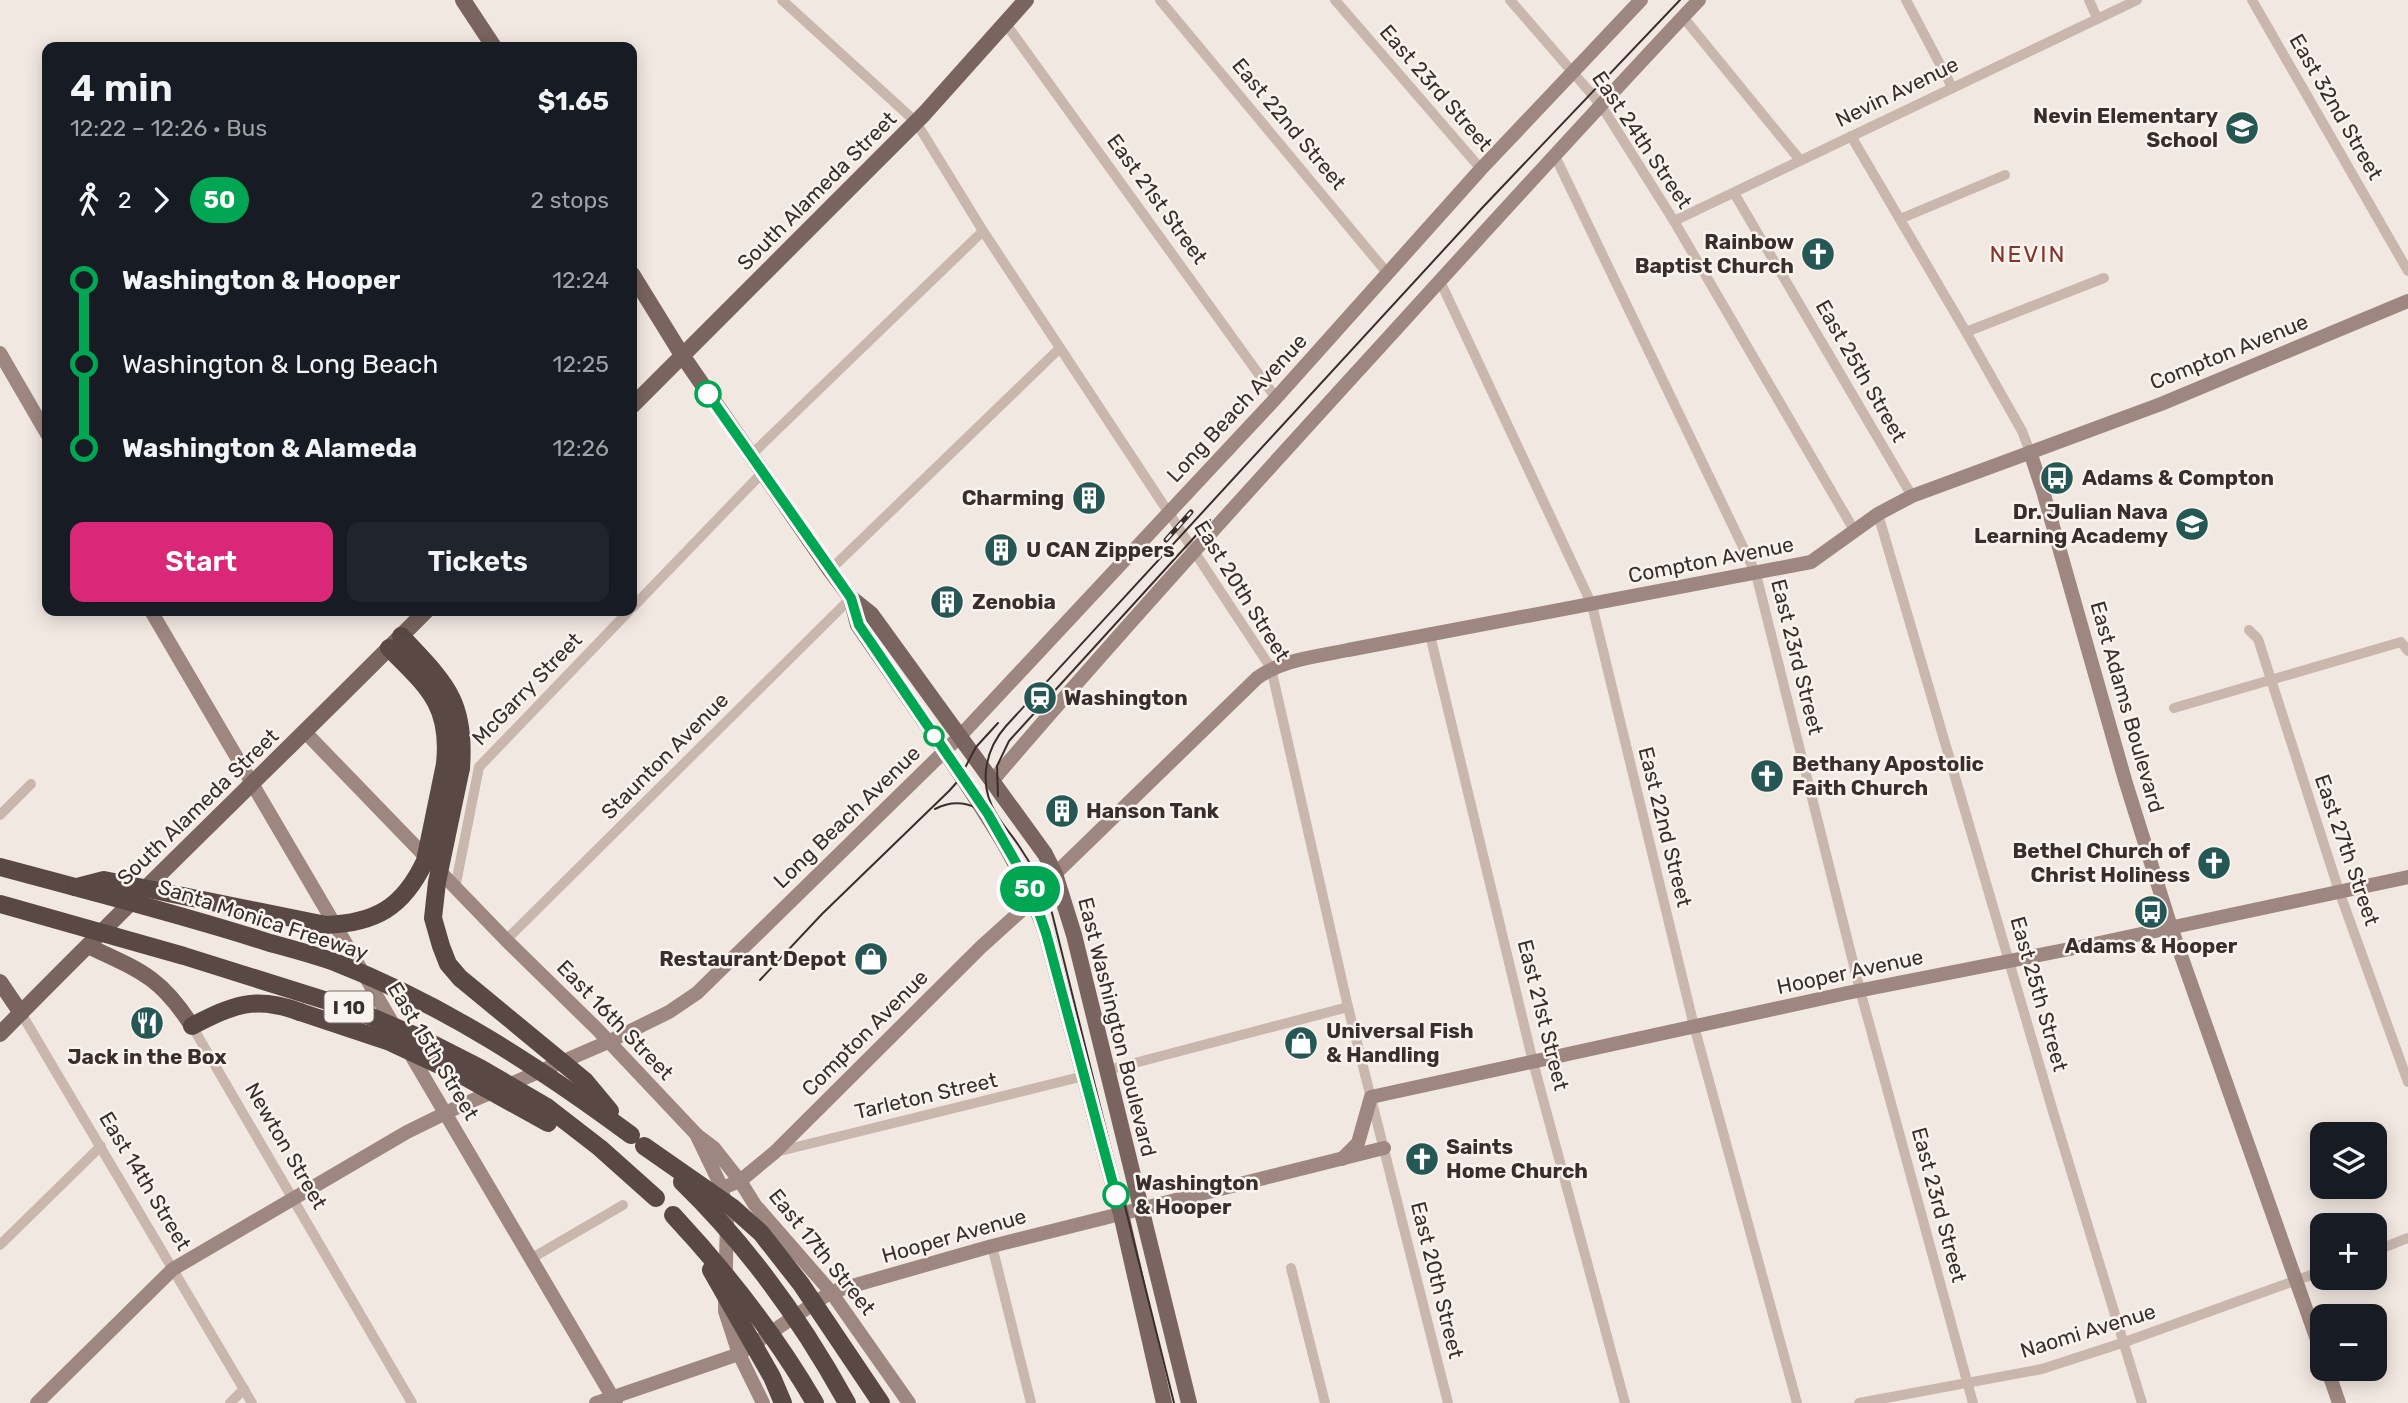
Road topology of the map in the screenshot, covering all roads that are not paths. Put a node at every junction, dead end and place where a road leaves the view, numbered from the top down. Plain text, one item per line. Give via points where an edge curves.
1 (463, 0) edge
2 (782, 0) edge
3 (1027, 0) edge
4 (1160, 0) edge
5 (1335, 0) edge
6 (1510, 0) edge
7 (1641, 0) edge
8 (1699, 0) edge
9 (1906, 0) edge
10 (2089, 0) edge
11 (2137, 0) edge
12 (2252, 0) edge
13 (1683, 17) junction
14 (2097, 18) junction
15 (1006, 24) junction
16 (491, 42) edge
17 (1572, 72) junction
18 (1952, 87) junction
19 (1600, 104) junction
20 (916, 122) junction
21 (1851, 136) junction
22 (1554, 154) junction
23 (1800, 160) junction
24 (1481, 169) junction
25 (2005, 174) dead end
26 (1734, 192) junction
27 (1900, 219) junction
28 (1674, 221) junction
29 (983, 232) junction
30 (2408, 271) edge
31 (1388, 274) junction
32 (2104, 278) dead end
33 (1440, 281) junction
34 (637, 282) edge
35 (2408, 301) edge
36 (1966, 332) junction
37 (1060, 348) junction
38 (0, 353) edge
39 (682, 355) junction
40 (1276, 398) junction
41 (637, 401) edge
42 (42, 425) edge
43 (2030, 452) junction
44 (750, 456) junction
45 (762, 473) junction
46 (1912, 496) junction
47 (1170, 513) junction
48 (1878, 514) junction
49 (1853, 530) junction
50 (1195, 552) junction
51 (830, 570) junction
52 (1756, 574) junction
53 (851, 598) junction
54 (637, 604) edge
55 (1592, 605) junction
56 (154, 616) edge
57 (421, 616) edge
58 (625, 616) edge
59 (2249, 630) dead end
60 (1430, 635) junction
61 (395, 642) junction
62 (2408, 651) edge
63 (1270, 668) junction
64 (2271, 680) junction
65 (2174, 708) dead end
66 (305, 732) junction
67 (961, 735) junction
68 (944, 750) junction
69 (453, 766) junction
70 (958, 771) junction
71 (998, 775) junction
72 (252, 783) junction
73 (31, 784) dead end
74 (0, 815) edge
75 (0, 867) edge
76 (1055, 874) junction
77 (2408, 877) edge
78 (75, 887) junction
79 (455, 888) junction
80 (2339, 891) junction
81 (1035, 902) junction
82 (0, 904) edge
83 (2171, 927) junction
84 (506, 940) junction
85 (88, 946) junction
86 (2010, 961) junction
87 (0, 982) edge
88 (1860, 990) junction
89 (1348, 1007) junction
90 (21, 1013) junction
91 (192, 1026) junction
92 (1694, 1026) junction
93 (0, 1034) edge
94 (608, 1042) junction
95 (1533, 1062) junction
96 (1108, 1070) junction
97 (1084, 1076) junction
98 (2408, 1083) edge
99 (1371, 1097) junction
100 (445, 1113) junction
101 (696, 1134) junction
102 (638, 1140) junction
103 (101, 1146) junction
104 (1384, 1148) junction
105 (775, 1152) junction
106 (1342, 1159) junction
107 (740, 1181) junction
108 (722, 1188) junction
109 (292, 1197) junction
110 (656, 1198) junction
111 (623, 1205) dead end
112 (1141, 1208) junction
113 (1121, 1214) junction
114 (673, 1215) junction
115 (2408, 1238) edge
116 (0, 1245) edge
117 (992, 1245) junction
118 (2387, 1246) edge
119 (532, 1258) junction
120 (1291, 1268) dead end
121 (173, 1269) junction
122 (2310, 1275) edge
123 (2297, 1280) junction
124 (831, 1292) junction
125 (2310, 1318) edge
126 (2122, 1343) junction
127 (739, 1354) junction
128 (2331, 1381) edge
129 (1968, 1382) junction
130 (244, 1389) junction
131 (615, 1400) edge
132 (37, 1403) edge
133 (230, 1403) edge
134 (252, 1403) edge
135 (412, 1403) edge
136 (596, 1403) edge
137 (763, 1403) edge
138 (783, 1403) edge
139 (815, 1403) edge
140 (847, 1403) edge
141 (881, 1403) edge
142 (909, 1403) edge
143 (1031, 1403) edge
144 (1164, 1403) edge
145 (1188, 1403) edge
146 (1325, 1403) edge
147 (1448, 1403) edge
148 (1625, 1403) edge
149 (1797, 1403) edge
150 (1859, 1403) edge
151 (1973, 1403) edge
152 (2141, 1403) edge
153 (2339, 1403) edge

1 - 16 main road
2 - 20 street, East 20th Street
3 - 15 main road, South Alameda Street
4 - 31 street, East 22nd Street
5 - 24 street, East 23rd Street
6 - 17 street, East 24th Street
7 - 17 street, Long Beach Avenue
8 - 13 street
9 - 18 street
10 - 14 street
11 - 14 street, Nevin Avenue
12 - 30 street, East 32nd Street
13 - 19 street
13 - 23 street
14 - 18 street, Nevin Avenue
15 - 20 main road, South Alameda Street
15 - 40 street, East 21st Street
17 - 19 street, East 24th Street
17 - 24 street, Long Beach Avenue
18 - 21 street, Nevin Avenue
19 - 22 street
19 - 28 street, East 24th Street
20 - 29 street, East 20th Street
20 - 39 main road, South Alameda Street
21 - 23 street, Nevin Avenue
21 - 27 street, East Adams Boulevard
22 - 33 street
22 - 52 street, East 23rd Street
23 - 26 street, Nevin Avenue
24 - 31 street, Long Beach Avenue
25 - 27 street
26 - 28 street, Nevin Avenue
26 - 46 street, East 25th Street
27 - 36 street, East Adams Boulevard
28 - 49 street, East 24th Street
29 - 37 street, East 20th Street
29 - 44 street
31 - 40 street, Long Beach Avenue
32 - 36 street
33 - 50 street
33 - 55 street, East 22nd Street
34 - 39 main road, East Washington Boulevard
35 - 43 street, Compton Avenue via 2161,404
36 - 43 street, East Adams Boulevard
37 - 47 street, East 20th Street
37 - 51 street
38 - 42 street
39 - 41 main road, South Alameda Street
39 - 44 main road, East Washington Boulevard
40 - 47 street, Long Beach Avenue
43 - 46 street, Compton Avenue
43 - 83 street, East Adams Boulevard
44 - 45 main road, East Washington Boulevard
45 - 51 main road, East Washington Boulevard
45 - 54 street, McGarry Street
46 - 48 street, Compton Avenue
47 - 50 street, East 20th Street
47 - 67 street, Long Beach Avenue
48 - 49 street, Compton Avenue
48 - 86 street, East 25th Street
49 - 52 street, Compton Avenue via 1811,562
50 - 63 street, East 20th Street
50 - 71 street
51 - 53 main road, East Washington Boulevard
52 - 55 street, Compton Avenue
52 - 88 street, East 23rd Street
53 - 67 main road, East Washington Boulevard via 872,614
53 - 68 main road, East Washington Boulevard via 859,625
53 - 84 street, Staunton Avenue
55 - 60 street, Compton Avenue
55 - 92 street, East 22nd Street
56 - 72 street, East 15th Street
57 - 61 main road, South Alameda Street
58 - 79 street, McGarry Street via 479,767
59 - 64 street, East 27th Street via 2258,639
60 - 63 street, Compton Avenue
60 - 95 street, East 21st Street
61 - 66 main road, South Alameda Street
61 - 69 highway via 438,704
62 - 64 street via 2401,642
63 - 76 street, Compton Avenue
63 - 89 street, East 20th Street
64 - 65 street
64 - 80 street, East 27th Street
66 - 72 main road, South Alameda Street
66 - 79 street, East 16th Street
67 - 68 street, Long Beach Avenue
67 - 71 main road, East Washington Boulevard
68 - 70 main road, East Washington Boulevard
68 - 94 street, Long Beach Avenue via 697,993
69 - 78 highway, bridge via 419,874 403,896 375,917 326,925 104,880
69 - 102 highway, bridge via 433,918 448,964 585,1081
70 - 71 main road via 986,786
70 - 81 main road, East Washington Boulevard via 1002,837
71 - 76 main road, East Washington Boulevard
72 - 85 main road, South Alameda Street
72 - 100 street, East 15th Street
73 - 74 street
75 - 78 highway, Santa Monica Freeway / I 10
76 - 96 main road, East Washington Boulevard
77 - 80 street, Hooper Avenue
78 - 102 highway, Santa Monica Freeway / I 10, bridge via 336,963 414,997 489,1037
79 - 84 street, East 16th Street
80 - 83 street, Hooper Avenue
80 - 98 street, East 27th Street
81 - 97 main road, East Washington Boulevard
81 - 105 street, Compton Avenue via 981,947
82 - 110 highway, I 10, bridge via 341,1005 423,1040 547,1107
83 - 86 street, Hooper Avenue
83 - 123 street, East Adams Boulevard
84 - 94 street, East 16th Street
85 - 90 main road, South Alameda Street
85 - 91 main road, Newton Street via 144,972 175,1000
86 - 88 street, Hooper Avenue
86 - 126 street, East 25th Street
87 - 90 main road, East 14th Street
88 - 92 street, Hooper Avenue
88 - 129 street, East 23rd Street
89 - 96 street
89 - 99 street, East 20th Street
90 - 93 main road, South Alameda Street
90 - 103 street, East 14th Street
91 - 109 street, Newton Street
91 - 110 highway, bridge via 248,1004 276,1003 390,1042 535,1114
92 - 95 street, Hooper Avenue
92 - 149 street, East 22nd Street
94 - 100 street, Long Beach Avenue
94 - 101 street, East 16th Street
95 - 99 street, Hooper Avenue
95 - 148 street, East 21st Street
96 - 112 main road, East Washington Boulevard
97 - 105 street, Tarleton Street
97 - 113 main road, East Washington Boulevard
99 - 104 street, East 20th Street
99 - 106 street via 1358,1143
100 - 109 street, Long Beach Avenue
100 - 119 street, East 15th Street
101 - 107 street, East 17th Street via 714,1148
101 - 108 street, East 16th Street
102 - 140 highway, Santa Monica Freeway / I 10, bridge via 699,1199 756,1266 806,1334
102 - 141 highway, bridge via 761,1233
103 - 116 street
103 - 121 street, East 14th Street
104 - 106 street, Hooper Avenue
104 - 147 street, East 20th Street
105 - 107 street, Compton Avenue
106 - 112 street, Hooper Avenue
107 - 108 street, Compton Avenue
107 - 124 street, East 17th Street via 755,1205
108 - 127 street, East 16th Street via 727,1216 724,1311
109 - 121 street, Long Beach Avenue
109 - 135 street, Newton Street
110 - 114 highway, I 10
111 - 119 street
112 - 113 street, Hooper Avenue
112 - 145 main road, East Washington Boulevard
113 - 117 street, Hooper Avenue
113 - 144 main road, East Washington Boulevard
114 - 138 highway, bridge via 719,1282
114 - 139 highway, I 10, bridge via 741,1292
115 - 118 street
117 - 124 street, Hooper Avenue
117 - 143 street
119 - 131 street, East 15th Street
120 - 146 street
121 - 130 street, East 14th Street
121 - 132 street, Long Beach Avenue
122 - 123 street, Naomi Avenue
123 - 125 street, East Adams Boulevard
123 - 126 street, Naomi Avenue
124 - 127 street, Hooper Avenue
124 - 142 street, East 17th Street
126 - 129 street, Naomi Avenue via 2042,1368
126 - 152 street, East 25th Street
127 - 131 street, Hooper Avenue
127 - 137 street, East 16th Street
128 - 153 street
129 - 150 street, Naomi Avenue
129 - 151 street, East 23rd Street
130 - 133 street
130 - 134 street, East 14th Street
131 - 136 street, Hooper Avenue

